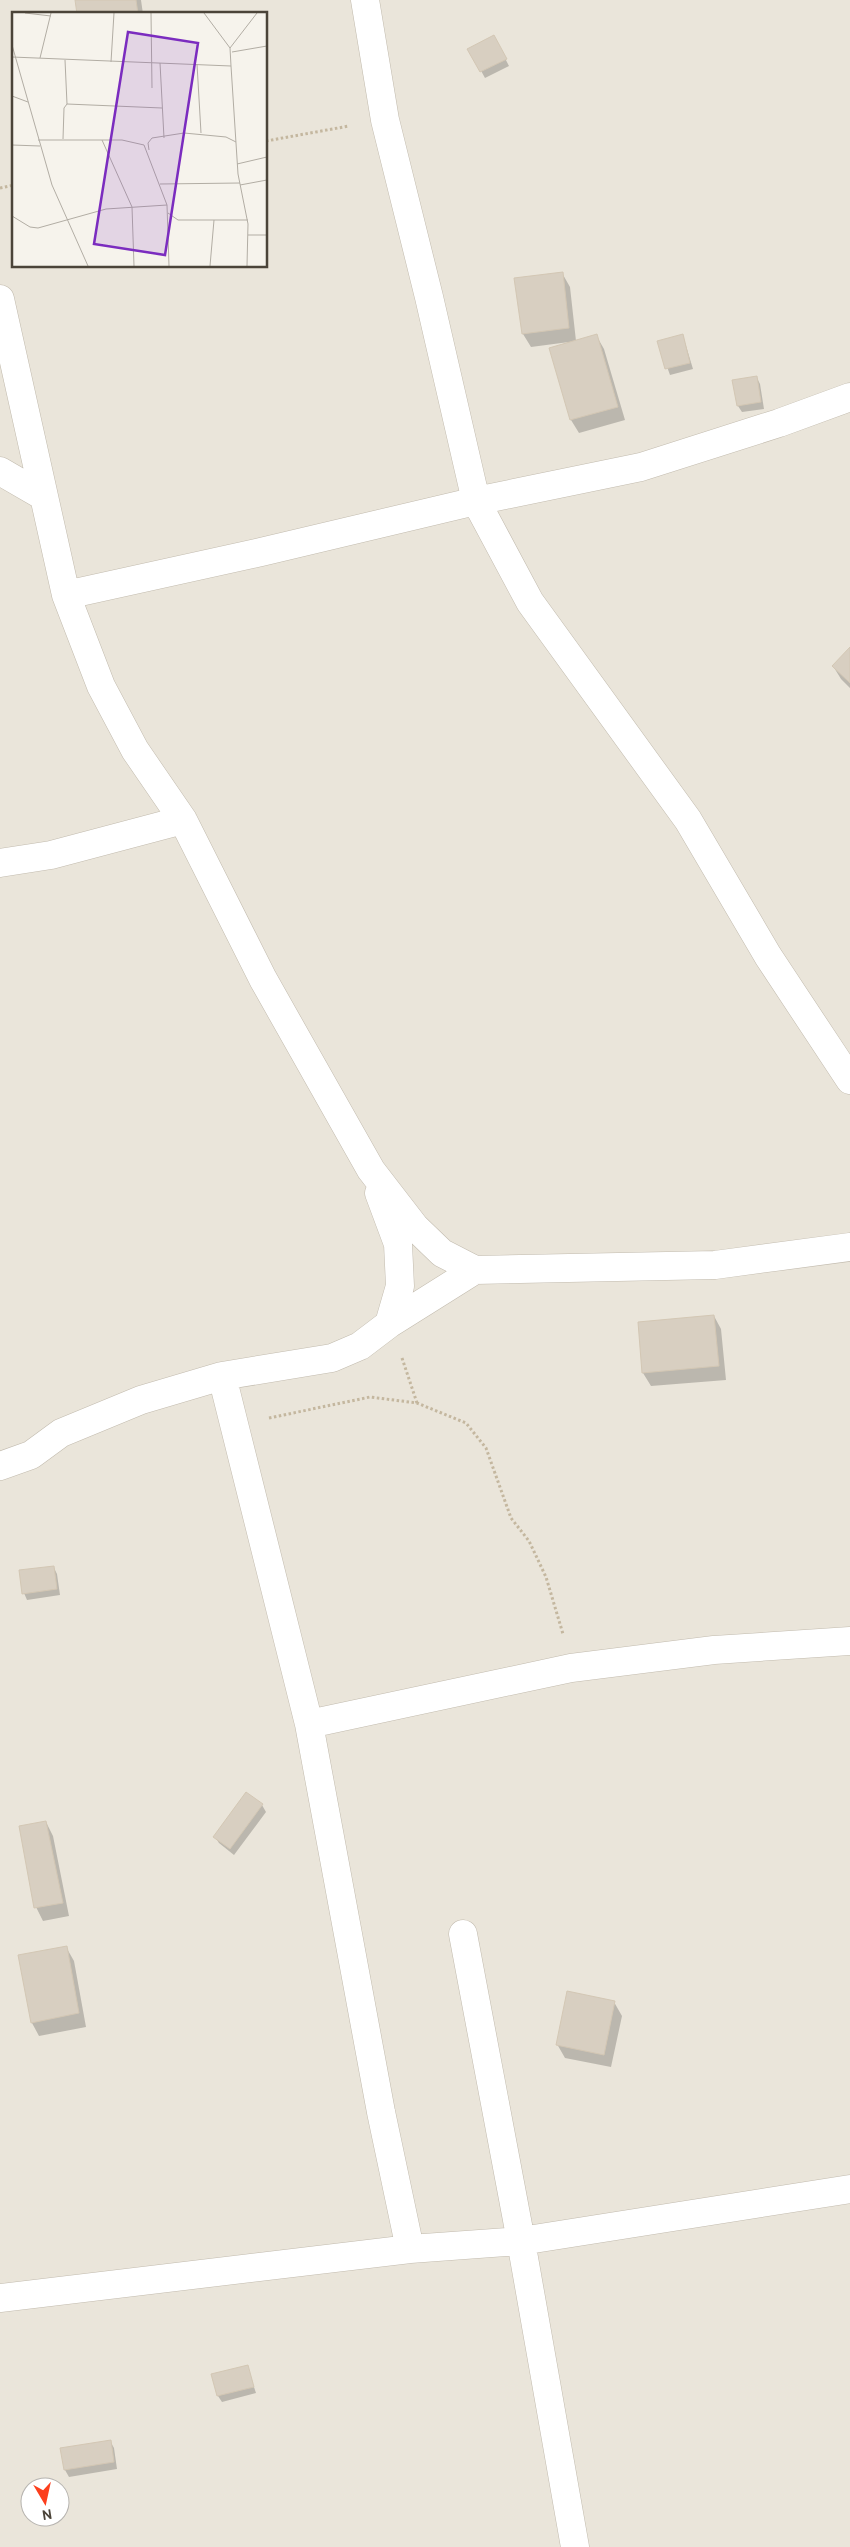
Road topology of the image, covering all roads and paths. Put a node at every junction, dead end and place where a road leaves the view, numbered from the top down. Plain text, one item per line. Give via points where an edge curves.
1 (365, 0) edge
2 (384, 120) junction
3 (268, 142) edge
4 (0, 299) edge
5 (850, 397) edge
6 (0, 471) edge
7 (44, 496) junction
8 (476, 501) junction
9 (66, 595) junction
10 (184, 820) junction
11 (0, 863) edge
12 (850, 1080) edge
13 (371, 1170) junction
14 (850, 1247) edge
15 (475, 1270) junction
16 (389, 1324) junction
17 (222, 1376) junction
18 (417, 1403) junction
19 (236, 1425) junction
20 (0, 1466) edge
21 (850, 1641) edge
22 (571, 1668) junction
23 (309, 1724) junction
24 (463, 1934) dead end
25 (850, 2189) edge
26 (522, 2241) junction
27 (410, 2249) junction
28 (0, 2298) edge
29 (575, 2547) edge

1 - 2 street
2 - 3 path
2 - 8 street
4 - 7 street
5 - 8 street via 641,467
6 - 7 street
7 - 9 street
8 - 9 street
8 - 12 street via 530,602 688,820 768,956
9 - 10 street via 101,686 135,750
10 - 11 street via 51,855
10 - 13 street via 262,979
13 - 15 street via 415,1227 442,1253
13 - 16 street via 398,1244 400,1286
14 - 15 street via 715,1265
15 - 16 street
16 - 17 street via 360,1346 332,1358
16 - 18 path
17 - 19 street
17 - 20 street via 141,1400 61,1432 31,1455
18 - 19 path via 370,1396
18 - 22 path via 466,1423 486,1448 511,1518 529,1541 546,1577
19 - 23 street
21 - 22 street via 714,1650
22 - 23 street
23 - 27 street via 381,2112
24 - 26 street
25 - 26 street
26 - 27 street
26 - 29 street
27 - 28 street

